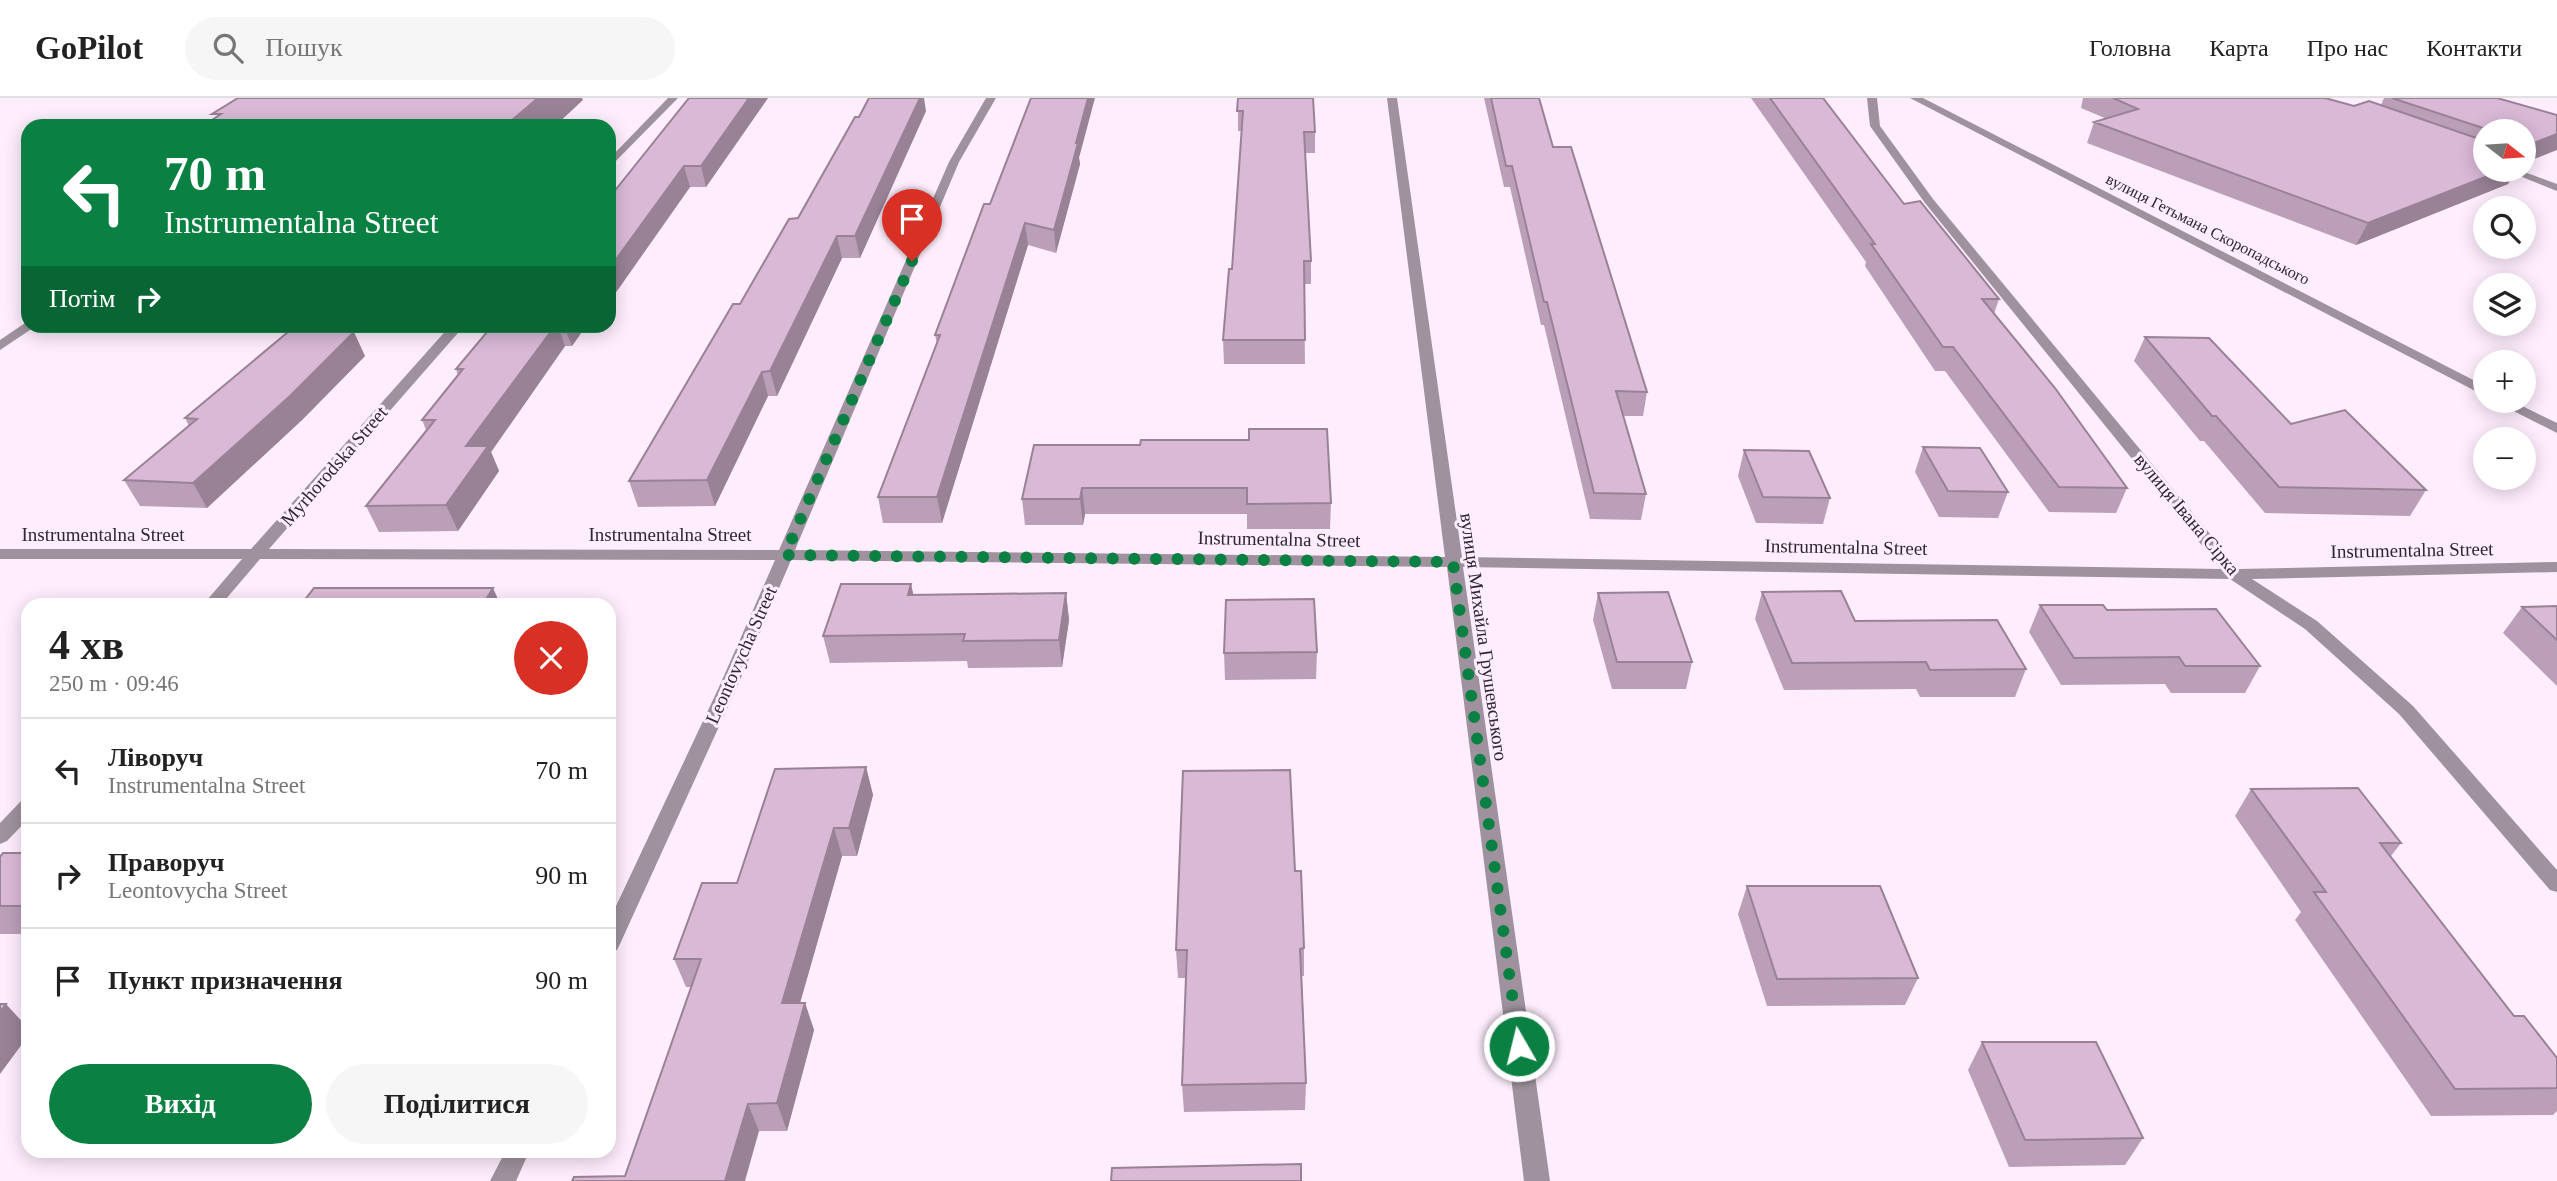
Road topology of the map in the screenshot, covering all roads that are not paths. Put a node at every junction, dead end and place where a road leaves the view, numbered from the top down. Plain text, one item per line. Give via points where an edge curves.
1 (673, 98) edge
2 (990, 98) edge
3 (1392, 98) edge
4 (1872, 98) edge
5 (1915, 98) edge
6 (616, 158) edge
7 (2536, 180) edge
8 (2557, 188) edge
9 (21, 330) edge
10 (451, 333) edge
11 (0, 345) edge
12 (2473, 387) edge
13 (2525, 413) edge
14 (2557, 429) edge
15 (0, 554) edge
16 (256, 555) junction
17 (785, 555) junction
18 (1453, 562) junction
19 (2557, 567) edge
20 (2234, 575) junction
21 (217, 598) edge
22 (21, 814) edge
23 (0, 836) edge
24 (2557, 884) edge
25 (616, 929) edge
26 (514, 1158) edge
27 (503, 1181) edge
28 (1537, 1181) edge

1 - 6 street
2 - 17 street, Leontovycha Street via 954,162
3 - 18 street, вулиця Михайла Грушевського
4 - 20 street, вулиця Івана Сірка via 1875,126 1929,201
5 - 12 street, вулиця Гетьмана Скоропадського
7 - 8 street
9 - 11 street
10 - 16 street, Myrhorodska Street
13 - 14 street
15 - 16 street, Instrumentalna Street
16 - 17 street, Instrumentalna Street
16 - 21 street, Myrhorodska Street
17 - 18 street, Instrumentalna Street
17 - 25 street, Leontovycha Street
18 - 20 street, Instrumentalna Street
18 - 28 street, вулиця Михайла Грушевського
19 - 20 street, Instrumentalna Street
20 - 24 street, вулиця Івана Сірка via 2311,625 2406,710
22 - 23 street
26 - 27 street

